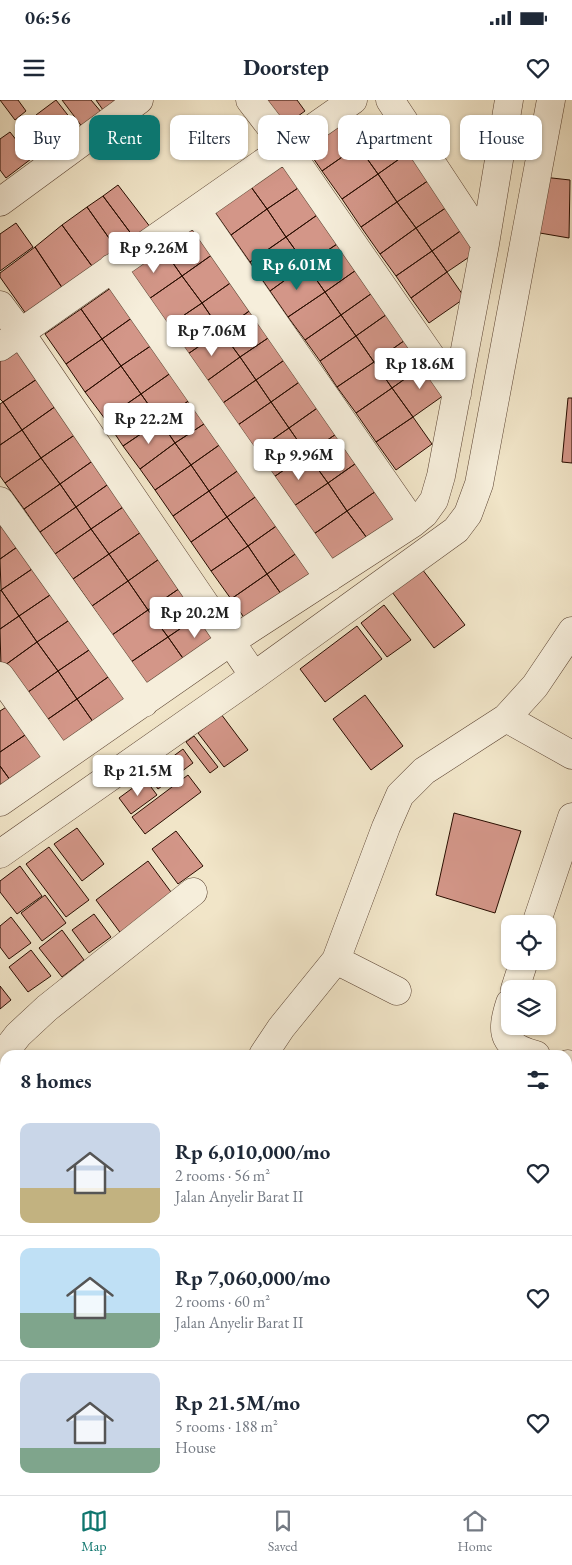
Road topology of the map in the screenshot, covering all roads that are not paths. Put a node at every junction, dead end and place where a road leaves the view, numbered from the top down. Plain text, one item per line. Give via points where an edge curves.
1 (139, 100) edge
2 (250, 100) edge
3 (353, 100) edge
4 (390, 100) edge
5 (509, 100) edge
6 (551, 100) edge
7 (261, 115) edge
8 (328, 118) edge
9 (267, 160) edge
10 (295, 160) edge
11 (0, 202) edge
12 (196, 210) junction
13 (485, 244) junction
14 (112, 268) junction
15 (0, 305) edge
16 (10, 339) edge
17 (457, 394) junction
18 (0, 501) edge
19 (414, 523) junction
20 (329, 578) junction
21 (572, 631) edge
22 (230, 642) junction
23 (0, 676) edge
24 (254, 676) junction
25 (144, 703) junction
26 (506, 718) junction
27 (572, 754) edge
28 (60, 760) junction
29 (0, 802) edge
30 (572, 817) edge
31 (0, 854) edge
32 (193, 892) dead end
33 (539, 915) edge
34 (336, 960) junction
35 (397, 991) dead end
36 (506, 1035) edge
37 (6, 1050) edge
38 (267, 1050) edge
39 (522, 1050) edge

1 - 11 street
2 - 7 street
3 - 8 street
4 - 13 street
5 - 13 street
6 - 24 street via 479,484 468,514 456,530
9 - 12 street
10 - 17 street
12 - 14 street
12 - 19 street
13 - 17 street
14 - 16 street
14 - 20 street
15 - 16 street
16 - 22 street
17 - 19 street via 434,500
18 - 25 street
19 - 20 street
20 - 22 street
21 - 26 street via 535,686
22 - 24 street
22 - 25 street
23 - 28 street
24 - 31 street
25 - 28 street
26 - 27 street
26 - 34 street via 424,771 400,796
28 - 29 street
30 - 33 street
32 - 37 street via 47,1008
34 - 35 street
34 - 38 street
36 - 39 street

